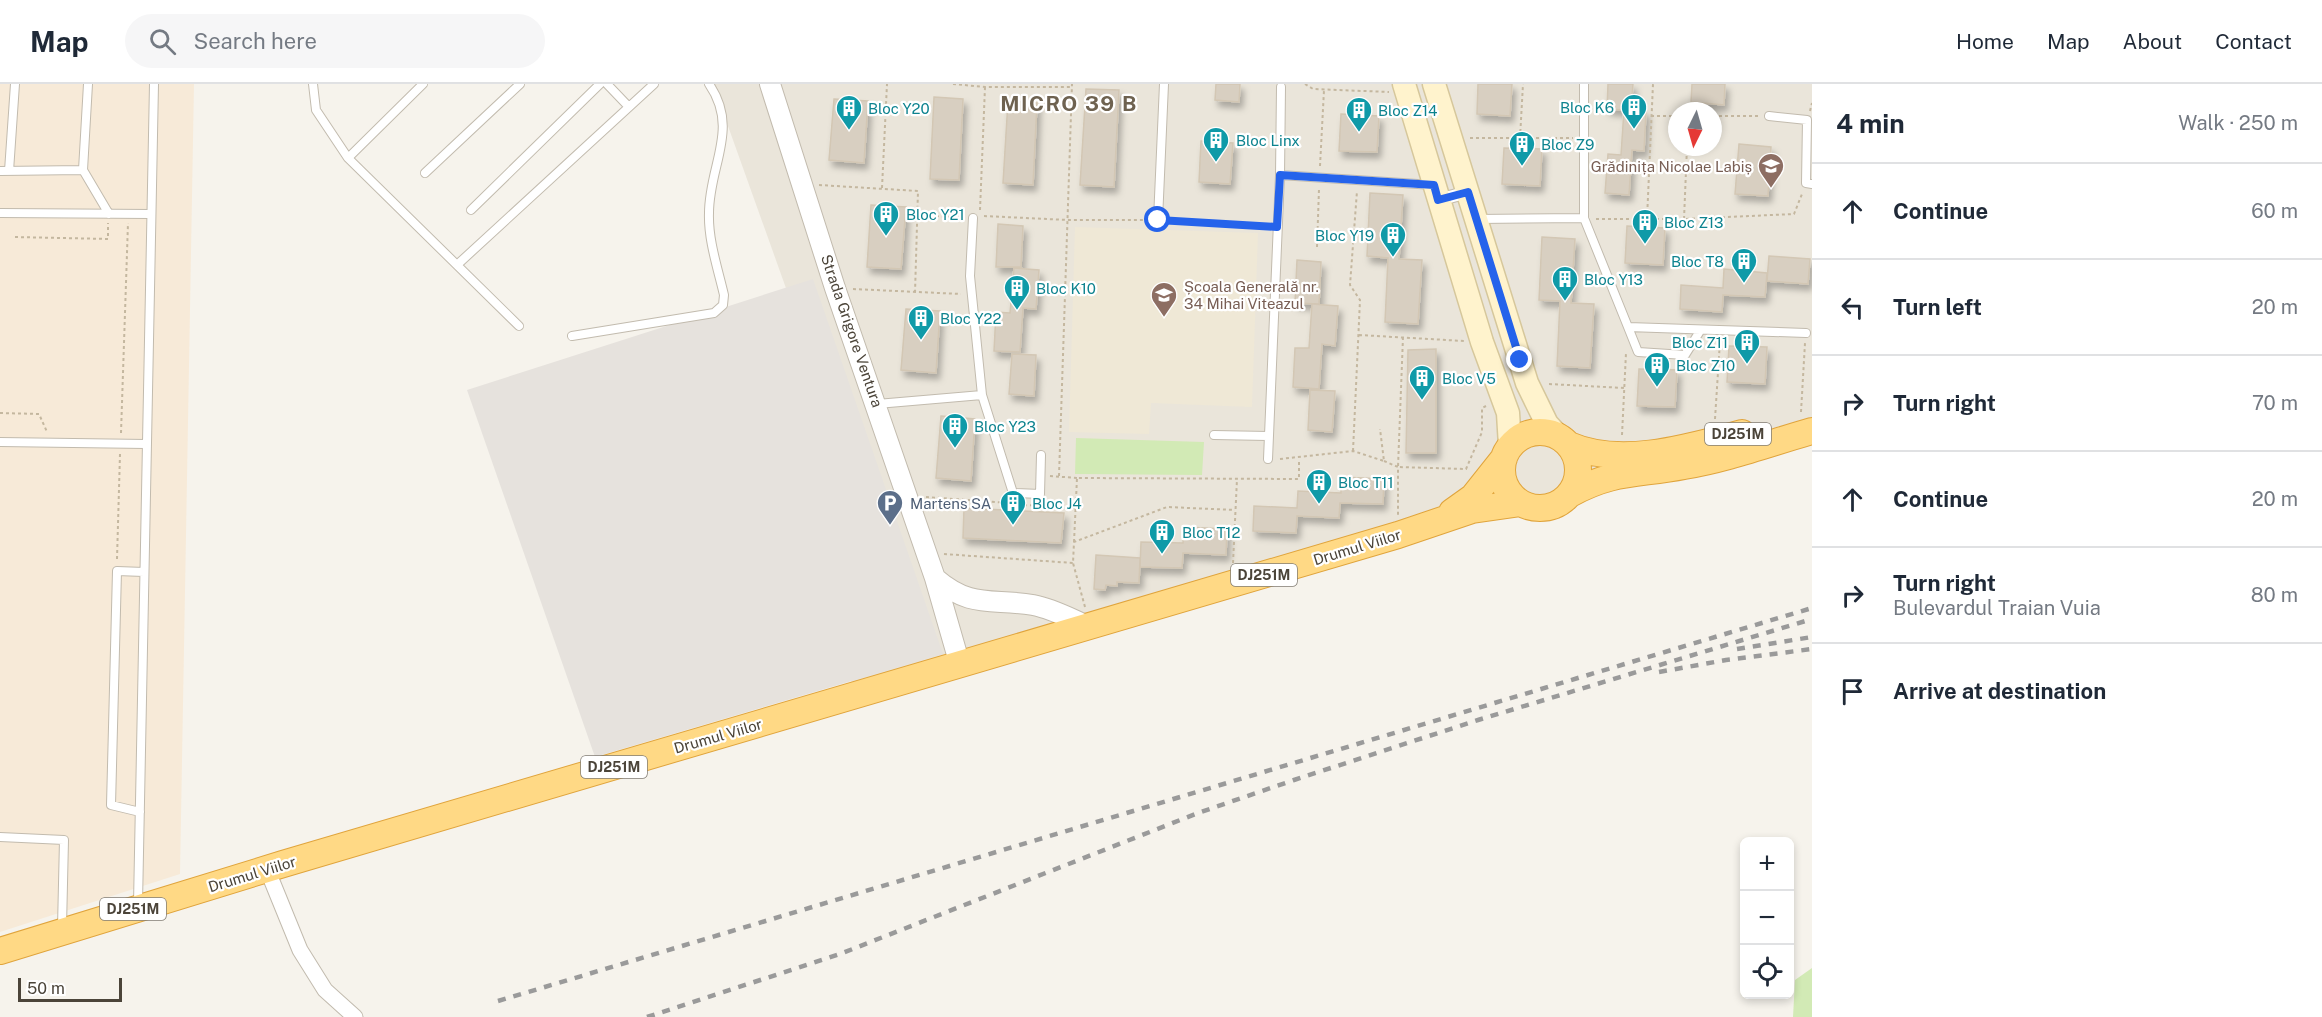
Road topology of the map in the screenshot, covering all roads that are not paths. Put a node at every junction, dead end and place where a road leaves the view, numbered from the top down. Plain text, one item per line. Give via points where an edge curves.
1 (15, 84) edge
2 (88, 84) edge
3 (154, 84) edge
4 (313, 84) edge
5 (423, 84) edge
6 (519, 84) edge
7 (600, 84) edge
8 (607, 84) edge
9 (654, 84) edge
10 (710, 84) edge
11 (770, 84) edge
12 (1164, 84) edge
13 (1434, 84) edge
14 (1584, 84) edge
15 (1281, 87) dead end
16 (1406, 88) edge
17 (629, 106) junction
18 (1768, 116) road end
19 (348, 158) junction
20 (83, 170) junction
21 (4, 171) edge
22 (425, 173) dead end
23 (1280, 175) junction
24 (1809, 183) edge
25 (1468, 192) junction
26 (1436, 193) junction
27 (471, 210) dead end
28 (0, 213) edge
29 (109, 214) junction
30 (151, 214) junction
31 (973, 218) road end
32 (1584, 218) junction
33 (1476, 219) junction
34 (1158, 220) road end
35 (458, 264) junction
36 (519, 326) dead end
37 (1628, 327) junction
38 (1701, 331) junction
39 (1806, 333) road end
40 (572, 336) dead end
41 (982, 395) junction
42 (877, 404) junction
43 (1808, 421) edge
44 (1214, 435) dead end
45 (1268, 436) junction
46 (1564, 441) junction
47 (0, 442) edge
48 (146, 444) junction
49 (1507, 452) junction
50 (1041, 455) dead end
51 (1268, 459) road end
52 (1570, 494) junction
53 (1521, 503) junction
54 (1437, 522) junction
55 (144, 572) junction
56 (935, 578) junction
57 (1090, 627) junction
58 (960, 665) junction
59 (140, 812) junction
60 (0, 837) edge
61 (267, 869) junction
62 (138, 908) junction
63 (62, 931) junction
64 (0, 951) edge
65 (356, 1017) edge

1 - 21 lane
2 - 20 lane
3 - 30 lane
4 - 19 lane via 316,110
5 - 19 lane
6 - 22 lane
7 - 27 lane
8 - 17 lane
9 - 17 lane
10 - 40 lane via 723,110 724,130 708,214 723,306 714,313
11 - 42 street, Strada Grigore Ventura via 835,288
12 - 34 lane
13 - 25 main road
14 - 32 lane
15 - 23 lane
16 - 26 main road
17 - 35 lane
18 - 24 lane via 1807,120
19 - 35 lane
20 - 21 lane
20 - 29 lane
23 - 26 lane via 1358,179
23 - 45 lane
25 - 26 street
25 - 33 main road
26 - 49 main road via 1503,397 1511,430
28 - 29 lane
29 - 30 lane
30 - 48 lane
31 - 41 lane via 970,276
32 - 33 lane
32 - 37 lane
33 - 46 main road via 1527,383 1542,414
35 - 36 lane
37 - 38 lane
37 - 38 lane via 1638,352 1685,355
38 - 39 lane
41 - 42 lane
41 - 50 lane via 1013,493 1040,494
42 - 56 street, Strada Grigore Ventura
43 - 46 highway, DJ251M via 1662,452 1583,452
43 - 52 highway, DJ251M via 1684,466 1616,474
44 - 45 lane
45 - 51 lane
46 - 49 highway, DJ251M via 1546,433 1533,433 1521,437
46 - 52 highway via 1576,457 1578,470
47 - 48 lane
48 - 55 lane
49 - 53 highway via 1502,471 1504,484
49 - 54 highway, Drumul Viilor / DJ251M via 1473,497
52 - 53 highway, DJ251M via 1547,507
53 - 54 highway, Drumul Viilor / DJ251M via 1486,507
54 - 57 highway, Drumul Viilor / DJ251M
55 - 59 lane
55 - 59 lane via 117,572 111,805
56 - 57 street via 965,598 1052,609
56 - 58 street, Strada Grigore Ventura
57 - 58 highway, Drumul Viilor / DJ251M
58 - 61 highway, Drumul Viilor / DJ251M
59 - 62 lane
60 - 63 lane via 64,840
61 - 62 highway, Drumul Viilor / DJ251M
61 - 65 street via 300,950 326,990
62 - 63 highway, Drumul Viilor / DJ251M
63 - 64 highway, Drumul Viilor / DJ251M

